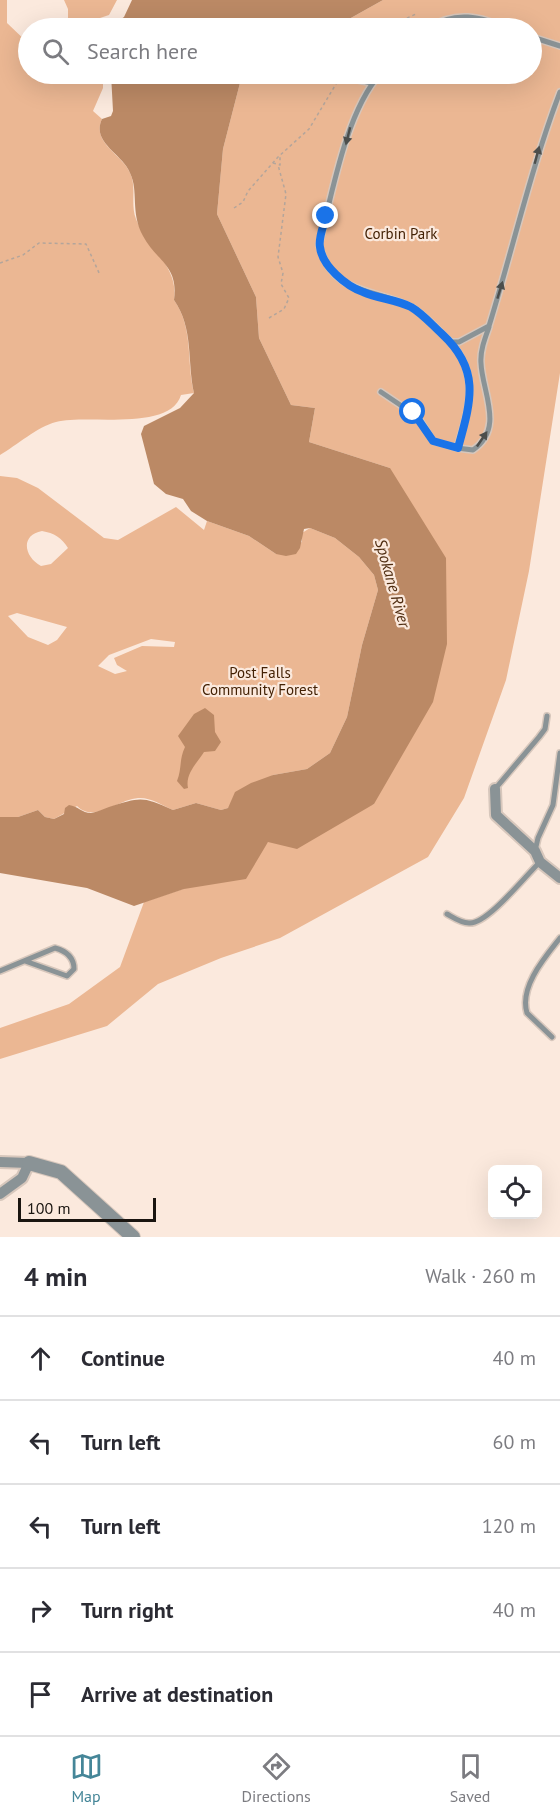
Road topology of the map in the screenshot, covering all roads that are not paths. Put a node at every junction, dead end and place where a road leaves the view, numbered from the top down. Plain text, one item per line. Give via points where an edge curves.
1 (449, 18) edge
2 (476, 18) edge
3 (542, 40) edge
4 (560, 46) edge
5 (371, 84) edge
6 (560, 92) edge
7 (489, 326) junction
8 (451, 342) junction
9 (381, 392) dead end
10 (458, 448) junction
11 (546, 716) dead end
12 (560, 753) edge
13 (495, 789) joint
14 (538, 856) junction
15 (560, 878) edge
16 (447, 915) dead end
17 (560, 938) edge
18 (25, 961) junction
19 (0, 971) edge
20 (552, 1037) dead end
21 (0, 1162) edge
22 (29, 1162) junction
23 (0, 1194) edge
24 (133, 1237) edge

1 - 2 lane
3 - 4 lane
5 -> 8 lane via 350,126 319,245 322,256 348,284 413,308
7 -> 6 lane via 538,150
7 - 8 lane
10 -> 7 lane via 473,450 488,430 491,414 481,363
8 - 10 lane via 461,354 469,375 470,396
9 - 10 lane via 418,417 433,441
11 - 13 lane via 539,737
12 - 14 lane via 553,805 537,838
13 - 14 street via 496,815
14 - 15 street
14 - 16 lane via 492,911 477,922 468,924
17 - 20 lane via 530,982 526,995 527,1013
18 - 18 lane via 55,948 69,955 74,969 67,976
18 - 19 lane
21 - 22 street
22 - 23 street via 22,1178
22 - 24 street via 61,1173

